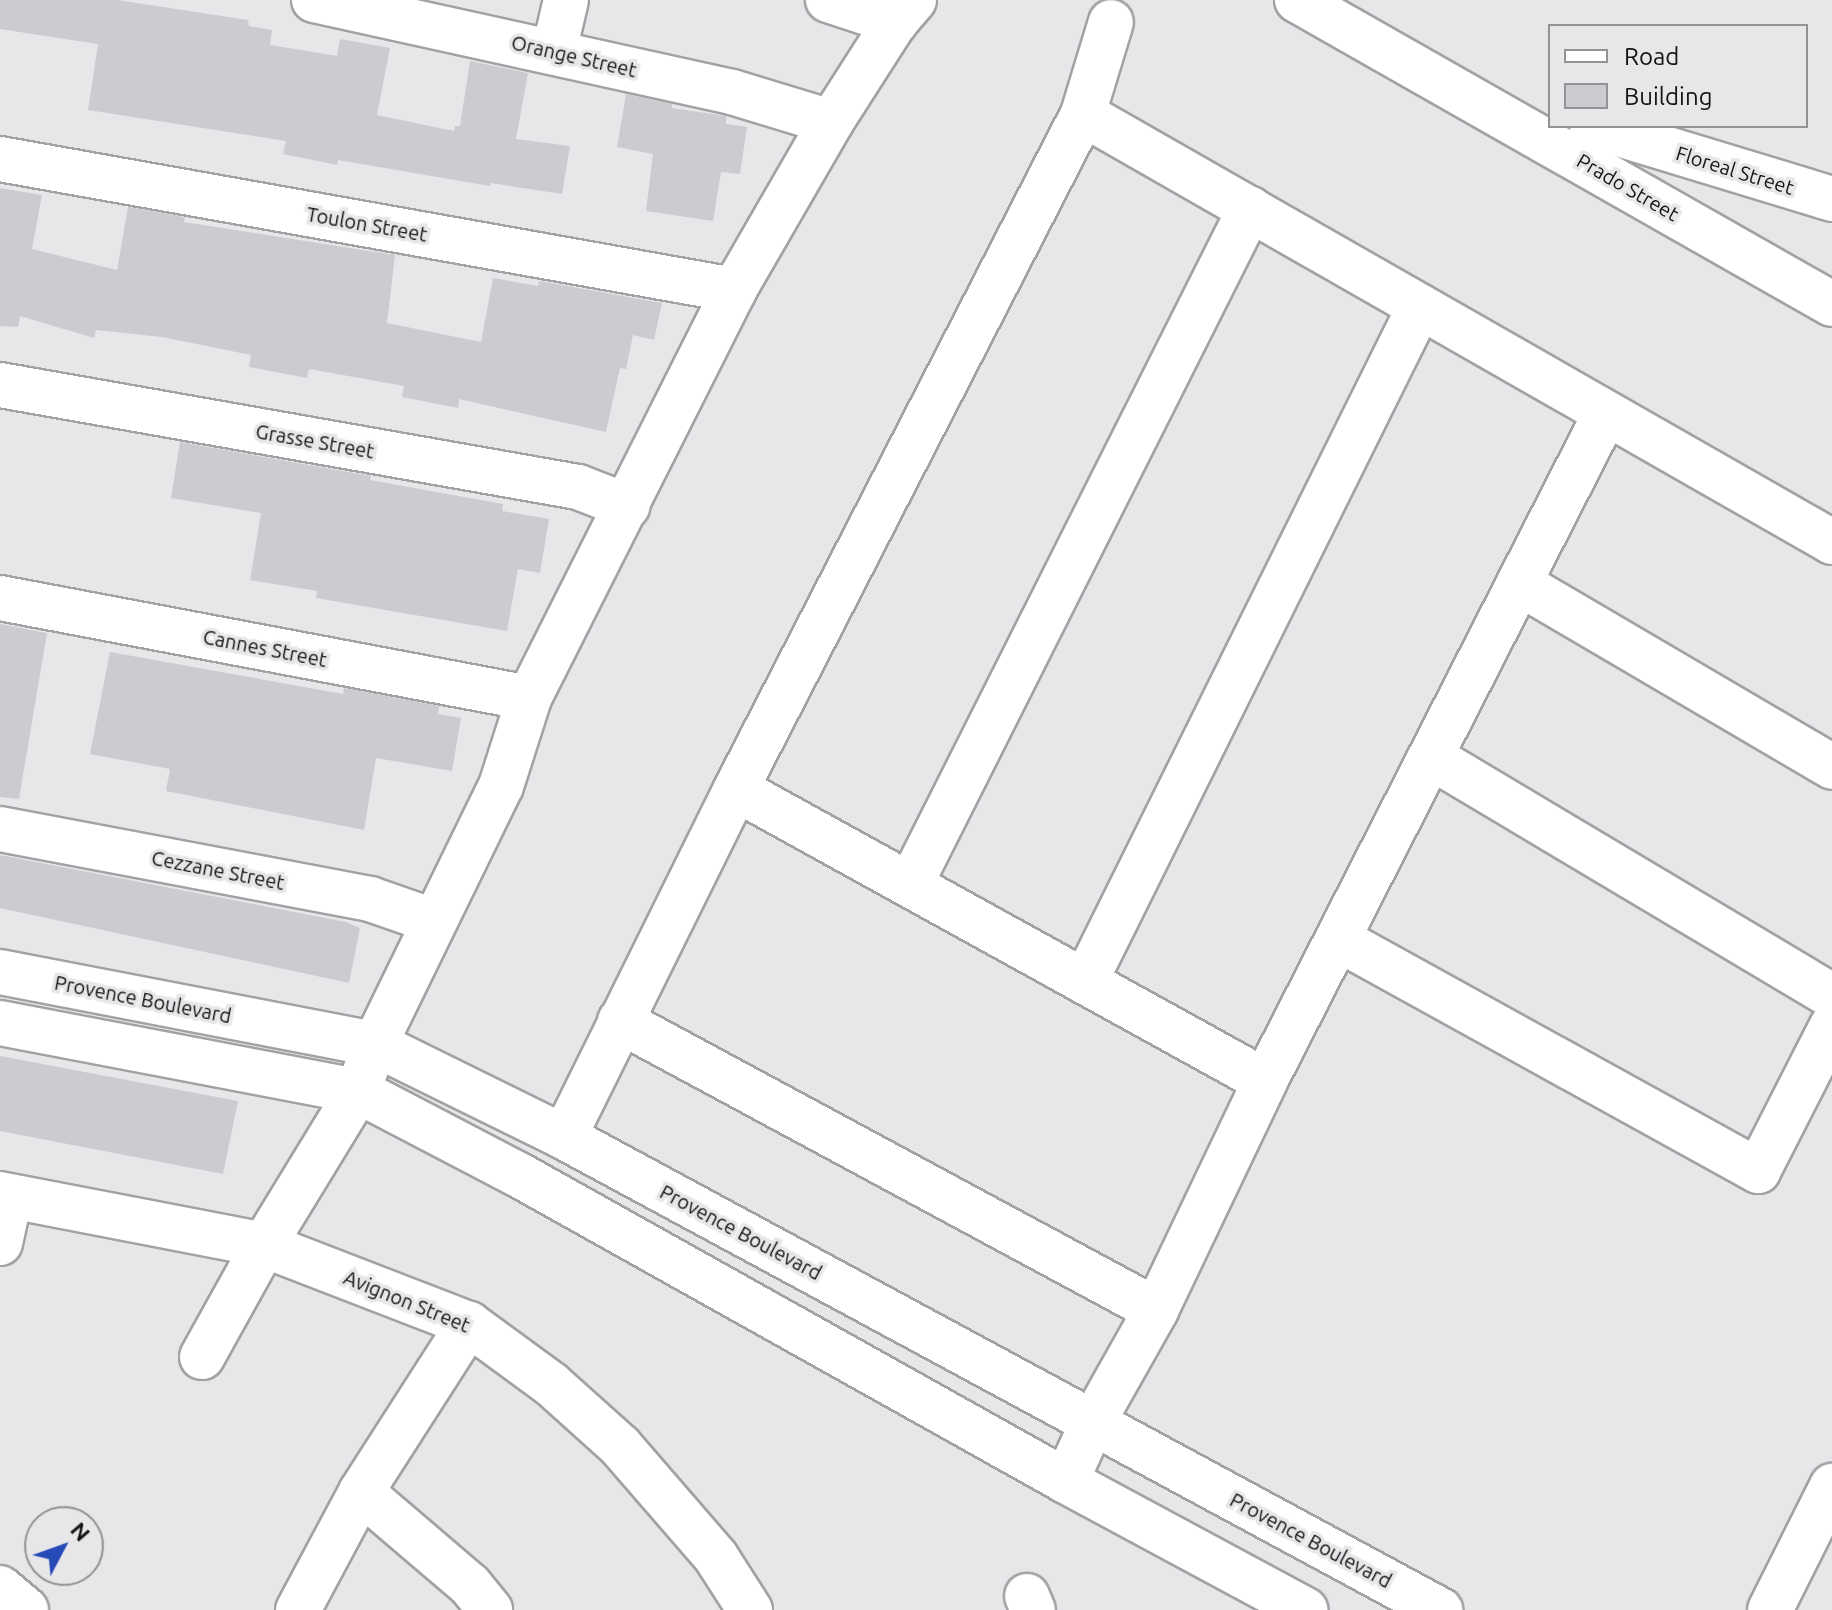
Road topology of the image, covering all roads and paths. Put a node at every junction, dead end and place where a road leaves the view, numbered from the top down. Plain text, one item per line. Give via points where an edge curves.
1 (314, 0) edge
2 (566, 0) edge
3 (828, 0) edge
4 (1297, 0) edge
5 (904, 11) edge
6 (457, 15) edge
7 (1111, 22) dead end
8 (554, 51) junction
9 (1443, 81) junction
10 (1548, 112) edge
11 (1083, 114) junction
12 (831, 122) junction
13 (1599, 128) edge
14 (0, 159) edge
15 (1832, 199) edge
16 (1250, 209) junction
17 (734, 290) junction
18 (1832, 304) edge
19 (1420, 306) junction
20 (0, 385) edge
21 (1606, 413) junction
22 (627, 506) junction
23 (1832, 542) edge
24 (1519, 583) junction
25 (0, 598) edge
26 (529, 698) junction
27 (1431, 757) junction
28 (1832, 767) edge
29 (736, 789) junction
30 (0, 829) edge
31 (910, 885) junction
32 (433, 921) junction
33 (1338, 939) junction
34 (0, 972) edge
35 (1085, 982) junction
36 (1832, 996) edge
37 (620, 1021) junction
38 (0, 1023) edge
39 (1832, 1026) edge
40 (375, 1044) junction
41 (1265, 1081) junction
42 (358, 1091) junction
43 (564, 1137) junction
44 (5, 1196) edge
45 (0, 1243) edge
46 (264, 1245) junction
47 (1156, 1310) junction
48 (469, 1324) junction
49 (202, 1357) dead end
50 (1093, 1422) junction
51 (1066, 1481) junction
52 (1832, 1486) edge
53 (361, 1492) junction
54 (0, 1588) edge
55 (26, 1610) edge
56 (298, 1610) edge
57 (490, 1610) edge
58 (750, 1610) edge
59 (1306, 1610) edge
60 (1440, 1610) edge
61 (1770, 1610) edge

1 - 6 street, Orange Street
2 - 8 street
3 - 5 street
4 - 9 street, Prado Street
5 - 12 street
6 - 8 street, Orange Street
7 - 11 street
8 - 12 street, Orange Street via 732,92
9 - 10 street
9 - 18 street, Prado Street
11 - 16 street
11 - 29 street
12 - 17 street
13 - 15 street, Floreal Street
14 - 17 street, Toulon Street
16 - 19 street
16 - 31 street
17 - 22 street
19 - 21 street
19 - 35 street
20 - 22 street, Grasse Street via 578,487
21 - 23 street
21 - 24 street
22 - 26 street
24 - 27 street
24 - 28 street
25 - 26 street, Cannes Street
26 - 32 street via 501,786
27 - 33 street
27 - 36 street
29 - 31 street
29 - 37 street
30 - 32 street, Cezzane Street via 370,899
31 - 35 street
32 - 40 street
33 - 39 street via 1758,1171
33 - 41 street
34 - 40 street, Provence Boulevard
35 - 41 street
37 - 43 street
37 - 47 street
38 - 42 street
40 - 42 street
40 - 43 street, Provence Boulevard
41 - 47 street
42 - 46 street
42 - 51 street via 519,1175
43 - 50 street, Provence Boulevard
44 - 45 street
44 - 46 street, Avignon Street
46 - 48 street, Avignon Street
46 - 49 street
47 - 50 street
48 - 53 street
48 - 58 street, Avignon Street via 551,1384 620,1446 716,1557
50 - 51 street
50 - 60 street, Provence Boulevard
51 - 59 street
52 - 61 street
53 - 56 street
53 - 57 street via 470,1585
54 - 55 street

